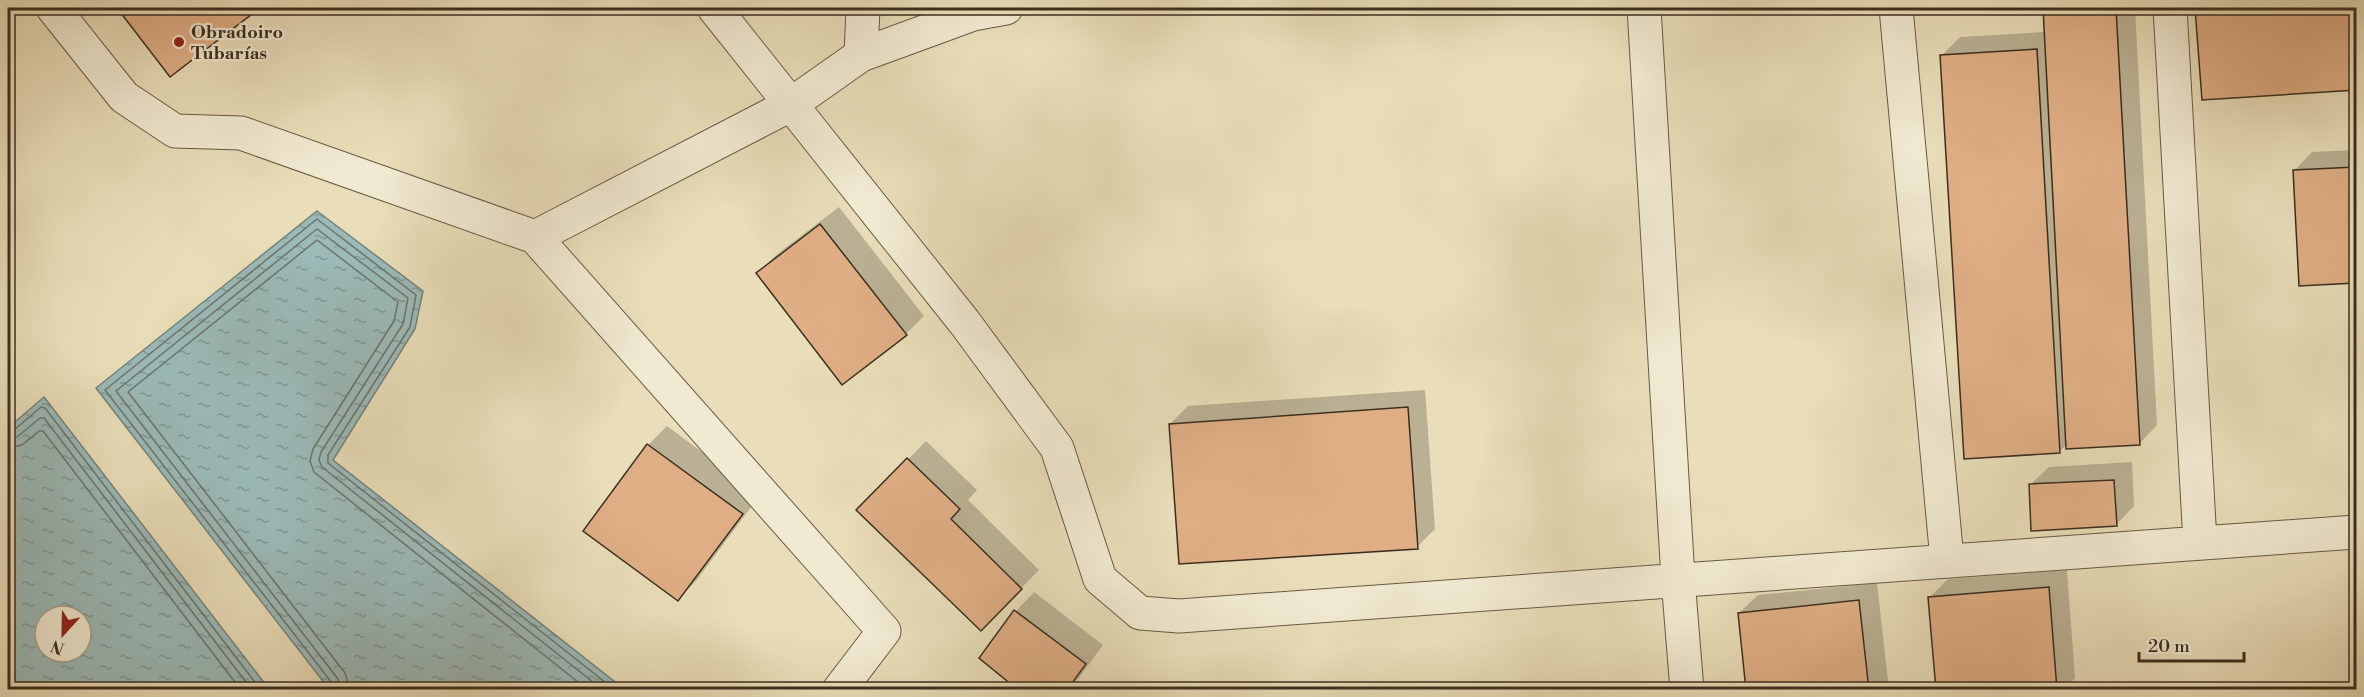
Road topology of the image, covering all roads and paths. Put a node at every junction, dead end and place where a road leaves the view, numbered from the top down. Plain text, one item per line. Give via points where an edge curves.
1 (53, 8) edge
2 (714, 8) edge
3 (863, 8) edge
4 (1006, 8) edge
5 (1644, 8) edge
6 (1896, 8) edge
7 (2170, 8) edge
8 (861, 55) junction
9 (790, 105) junction
10 (535, 237) junction
11 (2356, 532) edge
12 (2200, 542) junction
13 (1947, 560) junction
14 (1678, 579) junction
15 (839, 690) edge
16 (1688, 690) edge

1 - 10 lane via 124,97 175,131 242,133
2 - 9 lane
3 - 8 lane
4 - 8 lane via 972,14
5 - 14 lane
6 - 13 lane
7 - 12 lane
8 - 9 lane
9 - 10 lane
9 - 14 lane via 965,323 1057,448 1101,579 1140,613 1179,616
10 - 15 lane via 884,631
11 - 12 lane
12 - 13 lane
13 - 14 lane
14 - 16 lane

